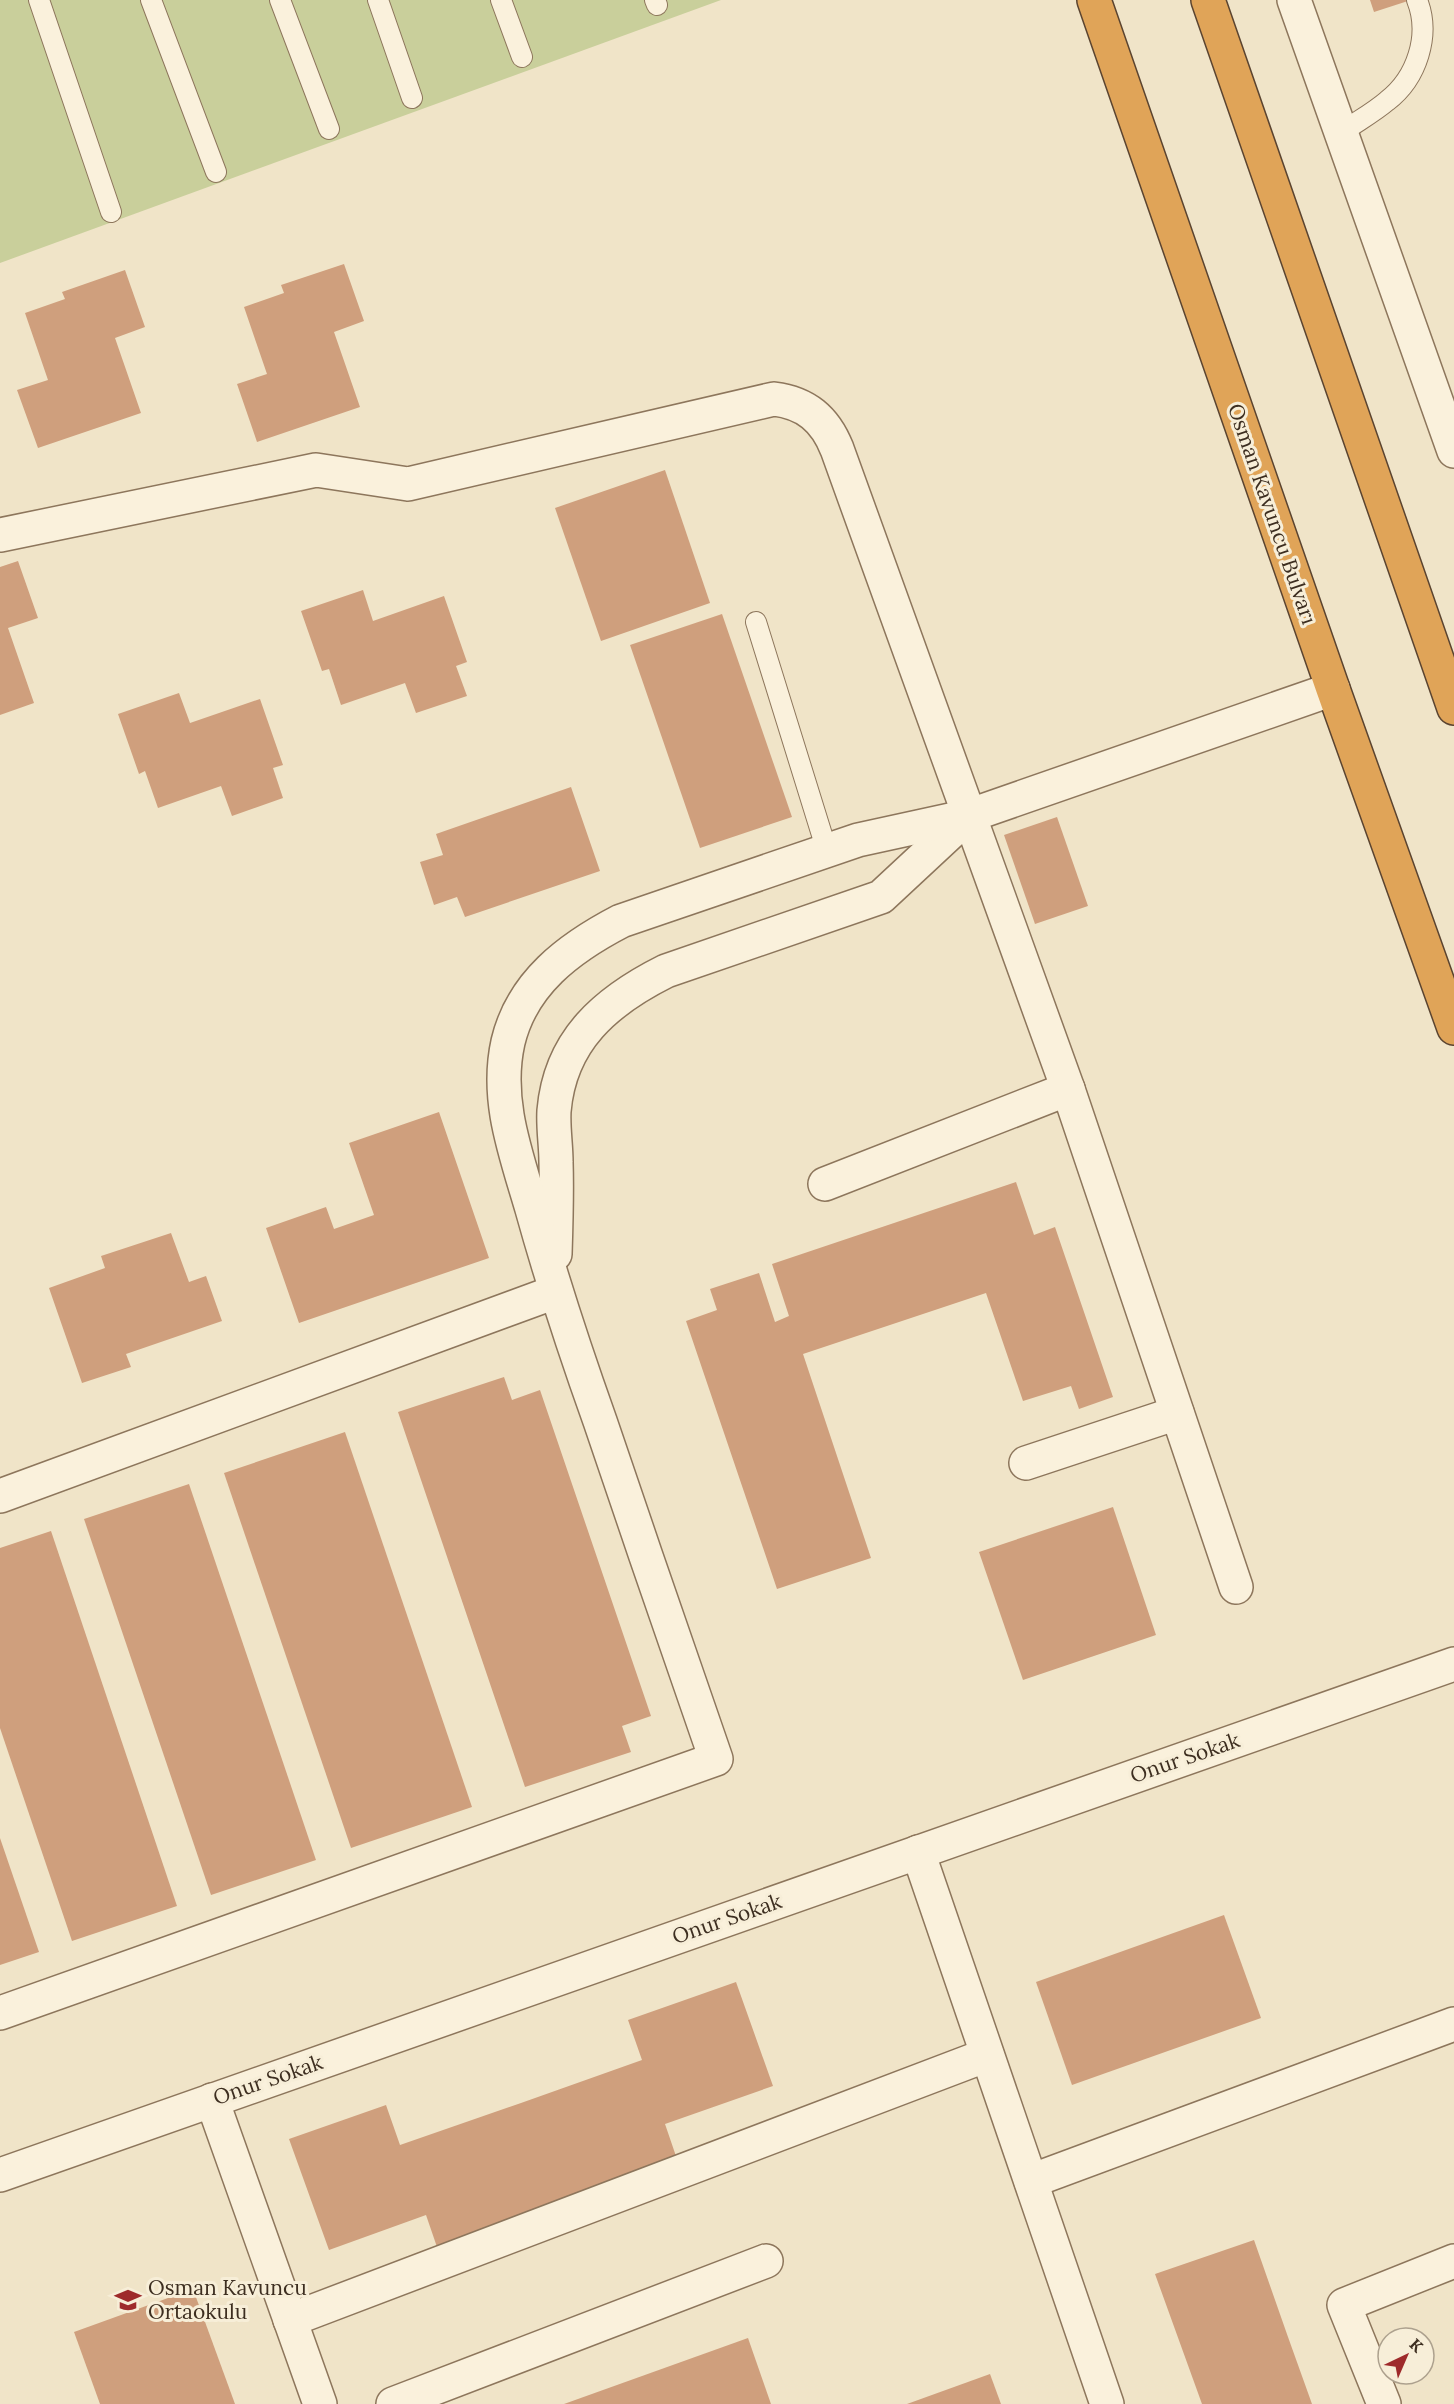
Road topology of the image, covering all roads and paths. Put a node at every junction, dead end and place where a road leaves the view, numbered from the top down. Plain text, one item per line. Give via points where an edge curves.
1 (39, 0) edge
2 (151, 0) edge
3 (280, 0) edge
4 (378, 0) edge
5 (501, 0) edge
6 (1094, 0) edge
7 (1208, 0) edge
8 (1294, 0) edge
9 (1417, 0) edge
10 (522, 57) dead end
11 (412, 98) dead end
12 (329, 129) dead end
13 (1341, 133) junction
14 (216, 172) dead end
15 (111, 212) dead end
16 (1454, 451) edge
17 (0, 535) edge
18 (756, 622) dead end
19 (1333, 689) junction
20 (1454, 708) edge
21 (968, 816) junction
22 (827, 851) junction
23 (1454, 1028) edge
24 (1068, 1089) junction
25 (825, 1184) dead end
26 (555, 1292) junction
27 (1178, 1413) junction
28 (1026, 1463) dead end
29 (0, 1496) edge
30 (1236, 1587) dead end
31 (1454, 1664) edge
32 (918, 1852) junction
33 (0, 2013) edge
34 (1454, 2024) edge
35 (987, 2055) junction
36 (212, 2100) junction
37 (0, 2175) edge
38 (1031, 2181) junction
39 (766, 2261) dead end
40 (1454, 2261) edge
41 (290, 2320) junction
42 (320, 2404) edge
43 (393, 2404) edge
44 (1107, 2404) edge
45 (1384, 2404) edge

1 - 15 lane
2 - 14 lane
3 - 12 lane
4 - 11 lane
5 - 10 lane
6 - 19 highway, Osman Kavuncu Bulvarı
7 - 20 highway
8 - 13 street
9 - 13 lane via 1423,32 1412,71 1388,100
13 - 16 street
17 - 21 street via 316,470 408,484 774,399 788,401 814,414 832,436
18 - 22 lane
19 - 21 street
19 - 23 highway, Osman Kavuncu Bulvarı
21 - 22 street via 858,840
21 - 24 street
21 - 26 street via 881,897 666,971 615,1001 583,1032 564,1064 554,1111
22 - 26 street via 621,921 568,953 525,998 508,1044 503,1094 506,1119
24 - 25 street
24 - 27 street
26 - 29 street
26 - 33 street via 716,1759
27 - 28 street
27 - 30 street
31 - 32 street, Onur Sokak
32 - 35 street
32 - 36 street, Onur Sokak
34 - 38 street
35 - 38 street
35 - 41 street
36 - 37 street, Onur Sokak
36 - 41 street
38 - 44 street
39 - 43 street
40 - 45 street via 1344,2305
41 - 42 street

